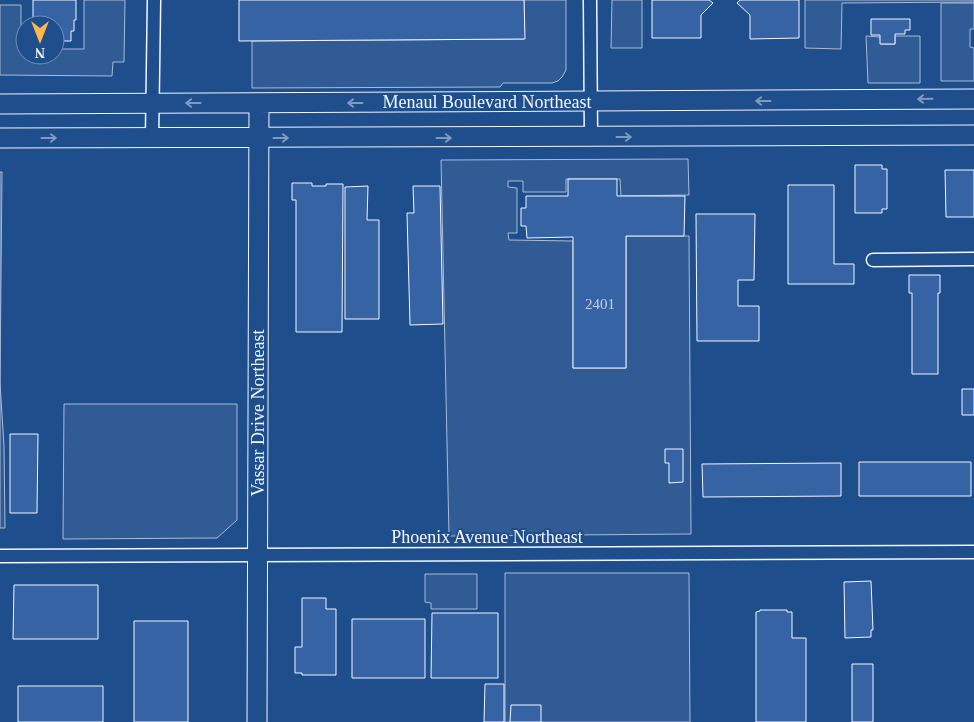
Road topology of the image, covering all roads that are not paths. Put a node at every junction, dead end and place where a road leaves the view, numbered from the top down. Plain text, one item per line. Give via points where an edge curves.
1 (154, 0) edge
2 (590, 0) edge
3 (974, 99) edge
4 (591, 102) junction
5 (259, 103) junction
6 (0, 104) edge
7 (152, 104) junction
8 (974, 135) edge
9 (591, 137) junction
10 (0, 138) edge
11 (152, 138) junction
12 (259, 138) junction
13 (974, 259) edge
14 (873, 260) dead end
15 (974, 552) edge
16 (256, 555) junction
17 (0, 556) edge
18 (257, 722) edge

1 - 7 street
2 - 4 street
3 -> 4 main road, Menaul Boulevard Northeast
4 -> 5 main road, Menaul Boulevard Northeast
4 - 9 street
5 -> 7 main road, Menaul Boulevard Northeast
5 - 12 main road, Vassar Drive Northeast
6 - 7 main road, Menaul Boulevard Northeast
7 - 11 street
9 -> 8 main road, Menaul Boulevard Northeast
12 -> 9 main road, Menaul Boulevard Northeast
10 -> 11 main road, Menaul Boulevard Northeast
11 - 12 main road, Menaul Boulevard Northeast
12 - 16 main road, Vassar Drive Northeast
13 - 14 street
15 - 16 street, Phoenix Avenue Northeast
16 - 17 street, Phoenix Avenue Northeast
16 - 18 main road, Vassar Drive Northeast

